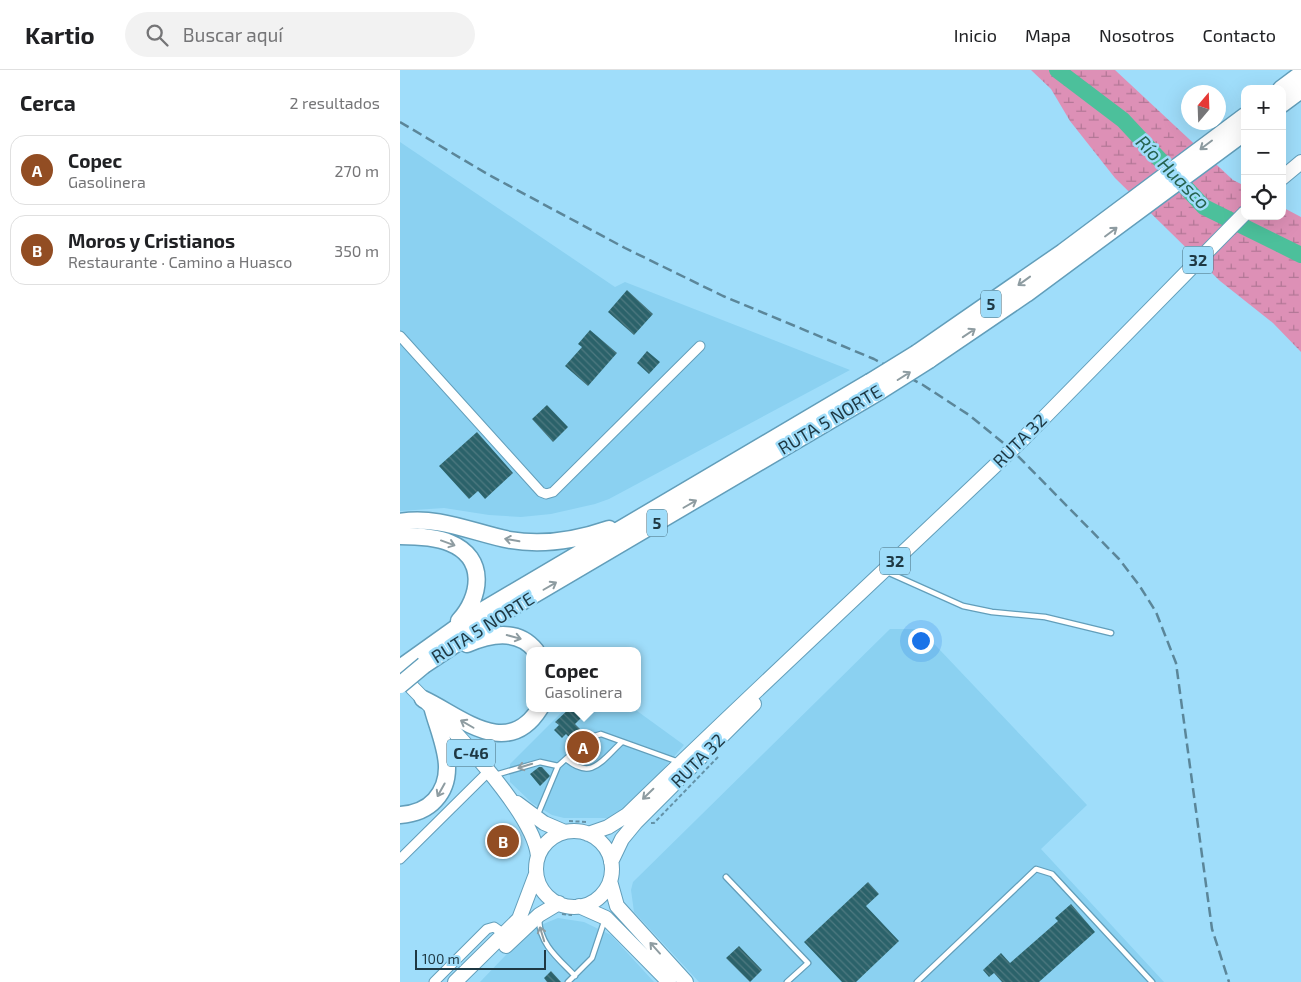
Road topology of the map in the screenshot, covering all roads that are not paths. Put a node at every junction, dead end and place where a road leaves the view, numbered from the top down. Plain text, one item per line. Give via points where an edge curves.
1 (1301, 74) edge
2 (1286, 85) edge
3 (1301, 90) edge
4 (1286, 101) edge
5 (1241, 119) edge
6 (1241, 135) edge
7 (1301, 162) edge
8 (1286, 175) edge
9 (1241, 217) edge
10 (1068, 256) junction
11 (400, 336) edge
12 (700, 346) dead end
13 (875, 386) junction
14 (659, 508) junction
15 (400, 522) edge
16 (400, 536) edge
17 (885, 571) junction
18 (1111, 633) dead end
19 (440, 638) junction
20 (532, 647) edge
21 (425, 659) junction
22 (400, 668) edge
23 (400, 675) edge
24 (400, 684) edge
25 (428, 704) junction
26 (536, 712) edge
27 (588, 738) dead end
28 (622, 742) junction
29 (579, 747) dead end
30 (566, 759) junction
31 (558, 766) junction
32 (684, 767) junction
33 (490, 774) junction
34 (508, 797) junction
35 (400, 815) edge
36 (536, 818) junction
37 (563, 826) junction
38 (589, 828) junction
39 (538, 856) junction
40 (400, 859) edge
41 (611, 862) junction
42 (536, 874) junction
43 (726, 877) dead end
44 (610, 881) junction
45 (559, 909) junction
46 (580, 911) junction
47 (539, 915) junction
48 (606, 918) junction
49 (504, 934) junction
50 (501, 950) junction
51 (575, 976) junction
52 (434, 982) edge
53 (455, 982) edge
54 (468, 982) edge
55 (568, 982) edge
56 (669, 982) edge
57 (686, 982) edge
58 (787, 982) edge
59 (918, 982) edge
60 (1152, 982) edge

1 - 2 highway
3 - 4 highway
5 -> 10 highway, RUTA 5 NORTE / 5
10 -> 6 highway, RUTA 5 NORTE / 5
7 - 8 main road
9 - 17 main road, RUTA 32 / 32, bridge via 1001,460
10 - 13 highway, RUTA 5 NORTE / 5, bridge
11 - 12 street via 546,494 553,492
13 - 14 highway, RUTA 5 NORTE / 5
21 -> 13 highway, RUTA 5 NORTE / 5
14 -> 15 highway via 598,533 560,541 523,542 435,522
14 - 19 highway, RUTA 5 NORTE / 5
16 -> 19 highway via 449,542 466,554 474,566 477,586 474,600
17 - 18 lane via 963,606 1060,620
17 - 32 main road, RUTA 32 / 32 via 789,662 754,705
19 - 21 highway, RUTA 5 NORTE / 5
21 -> 20 highway via 493,636 516,637
21 - 22 highway, RUTA 5 NORTE / 5
21 - 24 highway, RUTA 5 NORTE / 5, bridge
23 - 25 main road, C-46
26 -> 25 highway via 521,727 494,733 472,727
25 - 33 main road, C-46
25 -> 35 highway via 447,760 445,783 427,807
27 - 28 lane via 601,734
28 - 30 lane via 590,769 580,769
28 - 32 lane via 662,754
29 - 30 lane
30 - 31 lane
31 -> 33 lane via 540,762
31 - 36 lane
32 -> 38 main road, RUTA 32 / 32 via 620,820 608,827
32 - 41 main road, RUTA 32 / 32 via 630,829
33 - 34 main road, C-46
33 - 40 street
34 - 36 main road, C-46
34 - 39 main road, C-46 via 531,832
36 - 37 main road, C-46
37 - 38 main road, 32
37 - 39 main road
38 - 41 main road via 606,848
39 - 42 main road
41 - 44 main road, 32
42 - 45 main road via 544,892
42 - 49 main road via 519,919
43 - 58 lane via 808,962
44 - 46 main road via 598,898
57 -> 44 main road via 617,906
45 - 46 main road
45 - 47 main road
46 - 48 main road
47 - 50 main road
51 -> 47 lane via 544,941
48 - 51 lane via 592,958
48 - 56 main road
49 - 50 main road via 506,941
49 - 52 street via 494,928 487,929
49 - 53 main road
50 - 54 main road
51 - 55 lane
59 - 60 lane via 1036,869 1052,874

